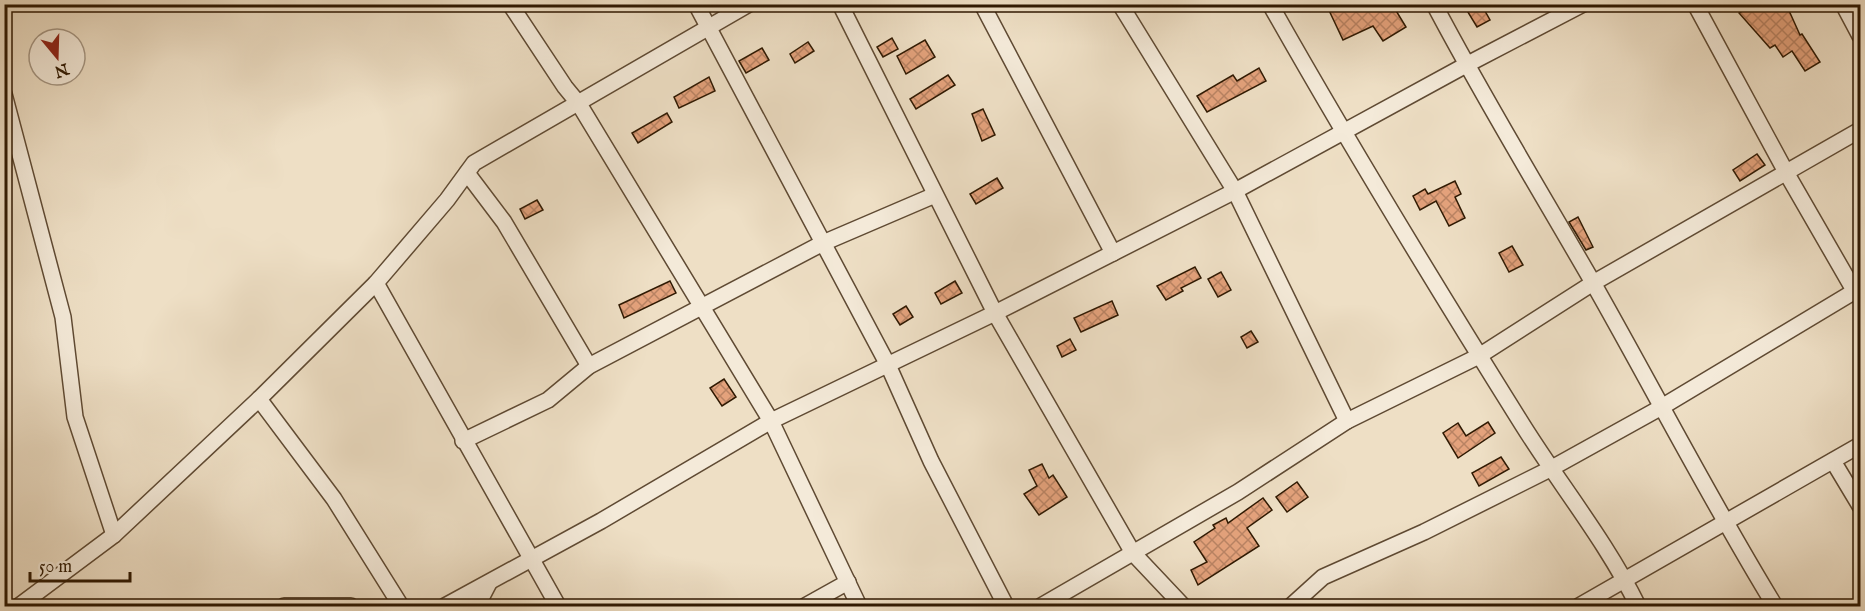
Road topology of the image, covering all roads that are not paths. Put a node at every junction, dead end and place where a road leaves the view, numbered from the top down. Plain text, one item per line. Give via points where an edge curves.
1 (510, 4) edge
2 (696, 4) edge
3 (749, 4) edge
4 (840, 4) edge
5 (982, 4) edge
6 (1120, 4) edge
7 (1269, 4) edge
8 (1434, 4) edge
9 (1583, 4) edge
10 (1695, 4) edge
11 (1843, 4) edge
12 (1562, 9) edge
13 (709, 28) junction
14 (1860, 36) edge
15 (1466, 65) junction
16 (4, 94) edge
17 (579, 104) junction
18 (1860, 130) edge
19 (1343, 133) junction
20 (467, 173) junction
21 (1787, 174) junction
22 (1236, 191) junction
23 (935, 195) junction
24 (823, 243) junction
25 (1113, 253) junction
26 (376, 283) junction
27 (1593, 283) junction
28 (1858, 290) edge
29 (702, 307) junction
30 (995, 313) junction
31 (1479, 356) junction
32 (888, 365) junction
33 (589, 366) junction
34 (259, 399) junction
35 (1660, 408) junction
36 (1347, 421) junction
37 (771, 422) junction
38 (463, 441) junction
39 (1860, 445) edge
40 (1833, 461) junction
41 (1550, 469) junction
42 (1860, 506) edge
43 (1725, 525) junction
44 (114, 535) junction
45 (1133, 553) junction
46 (532, 560) junction
47 (1625, 581) junction
48 (848, 582) junction
49 (489, 583) junction
50 (19, 606) edge
51 (290, 606) edge
52 (351, 606) edge
53 (401, 606) edge
54 (445, 606) edge
55 (477, 606) edge
56 (558, 606) edge
57 (805, 606) edge
58 (859, 606) edge
59 (1006, 606) edge
60 (1041, 606) edge
61 (1183, 606) edge
62 (1291, 606) edge
63 (1579, 606) edge
64 (1638, 606) edge
65 (1775, 606) edge

1 - 17 street
2 - 13 street
3 - 13 street
4 - 23 street
5 - 25 street
6 - 22 street
7 - 19 street
8 - 15 street
9 - 12 street
10 - 21 street
11 - 14 street
12 - 15 street
13 - 17 street
13 - 24 street
15 - 19 street
15 - 27 street
16 - 44 street via 63,316 75,417
17 - 20 street via 474,163
17 - 29 street
18 - 21 street
19 - 22 street
19 - 31 street
20 - 26 street
20 - 33 street via 504,222
21 - 27 street
21 - 28 street
22 - 25 street
22 - 36 street
23 - 24 street
23 - 30 street
24 - 29 street
24 - 32 street
25 - 30 street
26 - 34 street
26 - 38 street
27 - 31 street
27 - 35 street
28 - 35 street
29 - 33 street
29 - 37 street
30 - 32 street
30 - 45 street
31 - 36 street
31 - 41 street
32 - 37 street
32 - 59 street via 931,461
33 - 38 street via 548,400
34 - 44 street
34 - 53 street via 334,499
35 - 41 street
35 - 43 street
36 - 45 street via 1238,492
37 - 46 street
37 - 48 street
38 - 46 street
39 - 40 street
40 - 42 street
40 - 43 street
41 - 47 street via 1596,532
41 - 62 street via 1323,577
43 - 47 street
43 - 65 street
44 - 50 street
45 - 60 street
45 - 61 street
46 - 49 street
46 - 56 street
47 - 63 street
47 - 64 street
48 - 57 street
48 - 58 street
49 - 54 street
49 - 55 street
51 - 52 street

